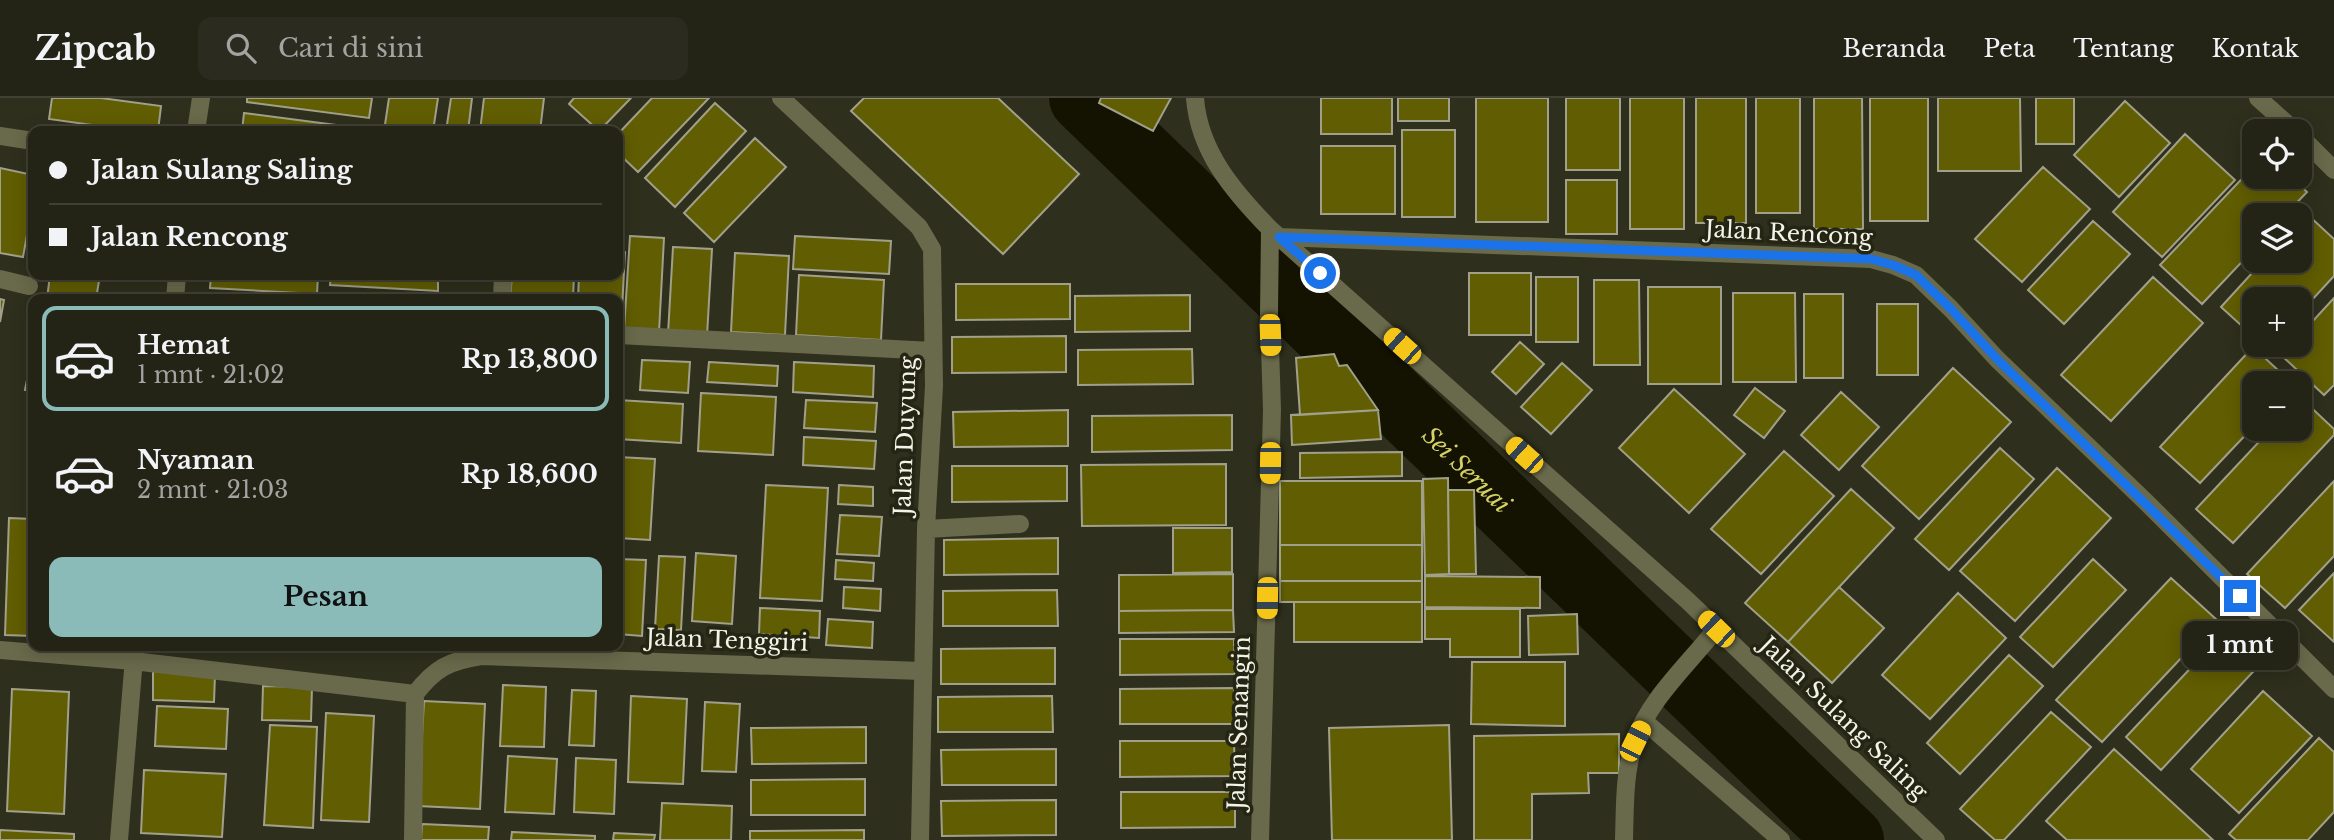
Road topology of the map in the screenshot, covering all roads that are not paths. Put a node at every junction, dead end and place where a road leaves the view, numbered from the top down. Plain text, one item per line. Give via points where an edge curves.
1 (201, 98) edge
2 (781, 98) edge
3 (1195, 98) edge
4 (2258, 98) edge
5 (2282, 119) edge
6 (197, 126) edge
7 (0, 136) edge
8 (28, 140) edge
9 (2312, 148) edge
10 (2334, 170) edge
11 (1273, 238) junction
12 (0, 279) edge
13 (29, 286) dead end
14 (623, 335) edge
15 (933, 351) junction
16 (1020, 524) dead end
17 (926, 529) junction
18 (1716, 629) junction
19 (0, 650) edge
20 (28, 651) edge
21 (34, 651) edge
22 (481, 651) edge
23 (134, 654) edge
24 (922, 671) junction
25 (2334, 689) edge
26 (415, 694) junction
27 (1644, 721) junction
28 (120, 840) edge
29 (413, 840) edge
30 (920, 840) edge
31 (1260, 840) edge
32 (1624, 840) edge
33 (1781, 840) edge
34 (1936, 840) edge

1 - 6 street
2 - 15 street, Jalan Duyung via 926,237 933,262
3 - 11 street, Jalan Sulang Saling via 1207,148
4 - 5 street
7 - 8 street
9 - 10 street
11 - 18 street, Jalan Sulang Saling
11 - 25 street, Jalan Rencong via 1871,259 1893,265 1916,275
11 - 31 street, Jalan Senangin
12 - 13 street
14 - 15 street
15 - 17 street, Jalan Duyung
16 - 17 street
17 - 24 street, Jalan Duyung
18 - 27 street
18 - 34 street, Jalan Sulang Saling
19 - 20 street
21 - 23 street
22 - 24 street, Jalan Tenggiri
22 - 26 street, Jalan Tenggiri via 441,667
23 - 26 street
23 - 28 street
24 - 30 street, Jalan Duyung
26 - 29 street
27 - 32 street via 1627,780
27 - 33 street

